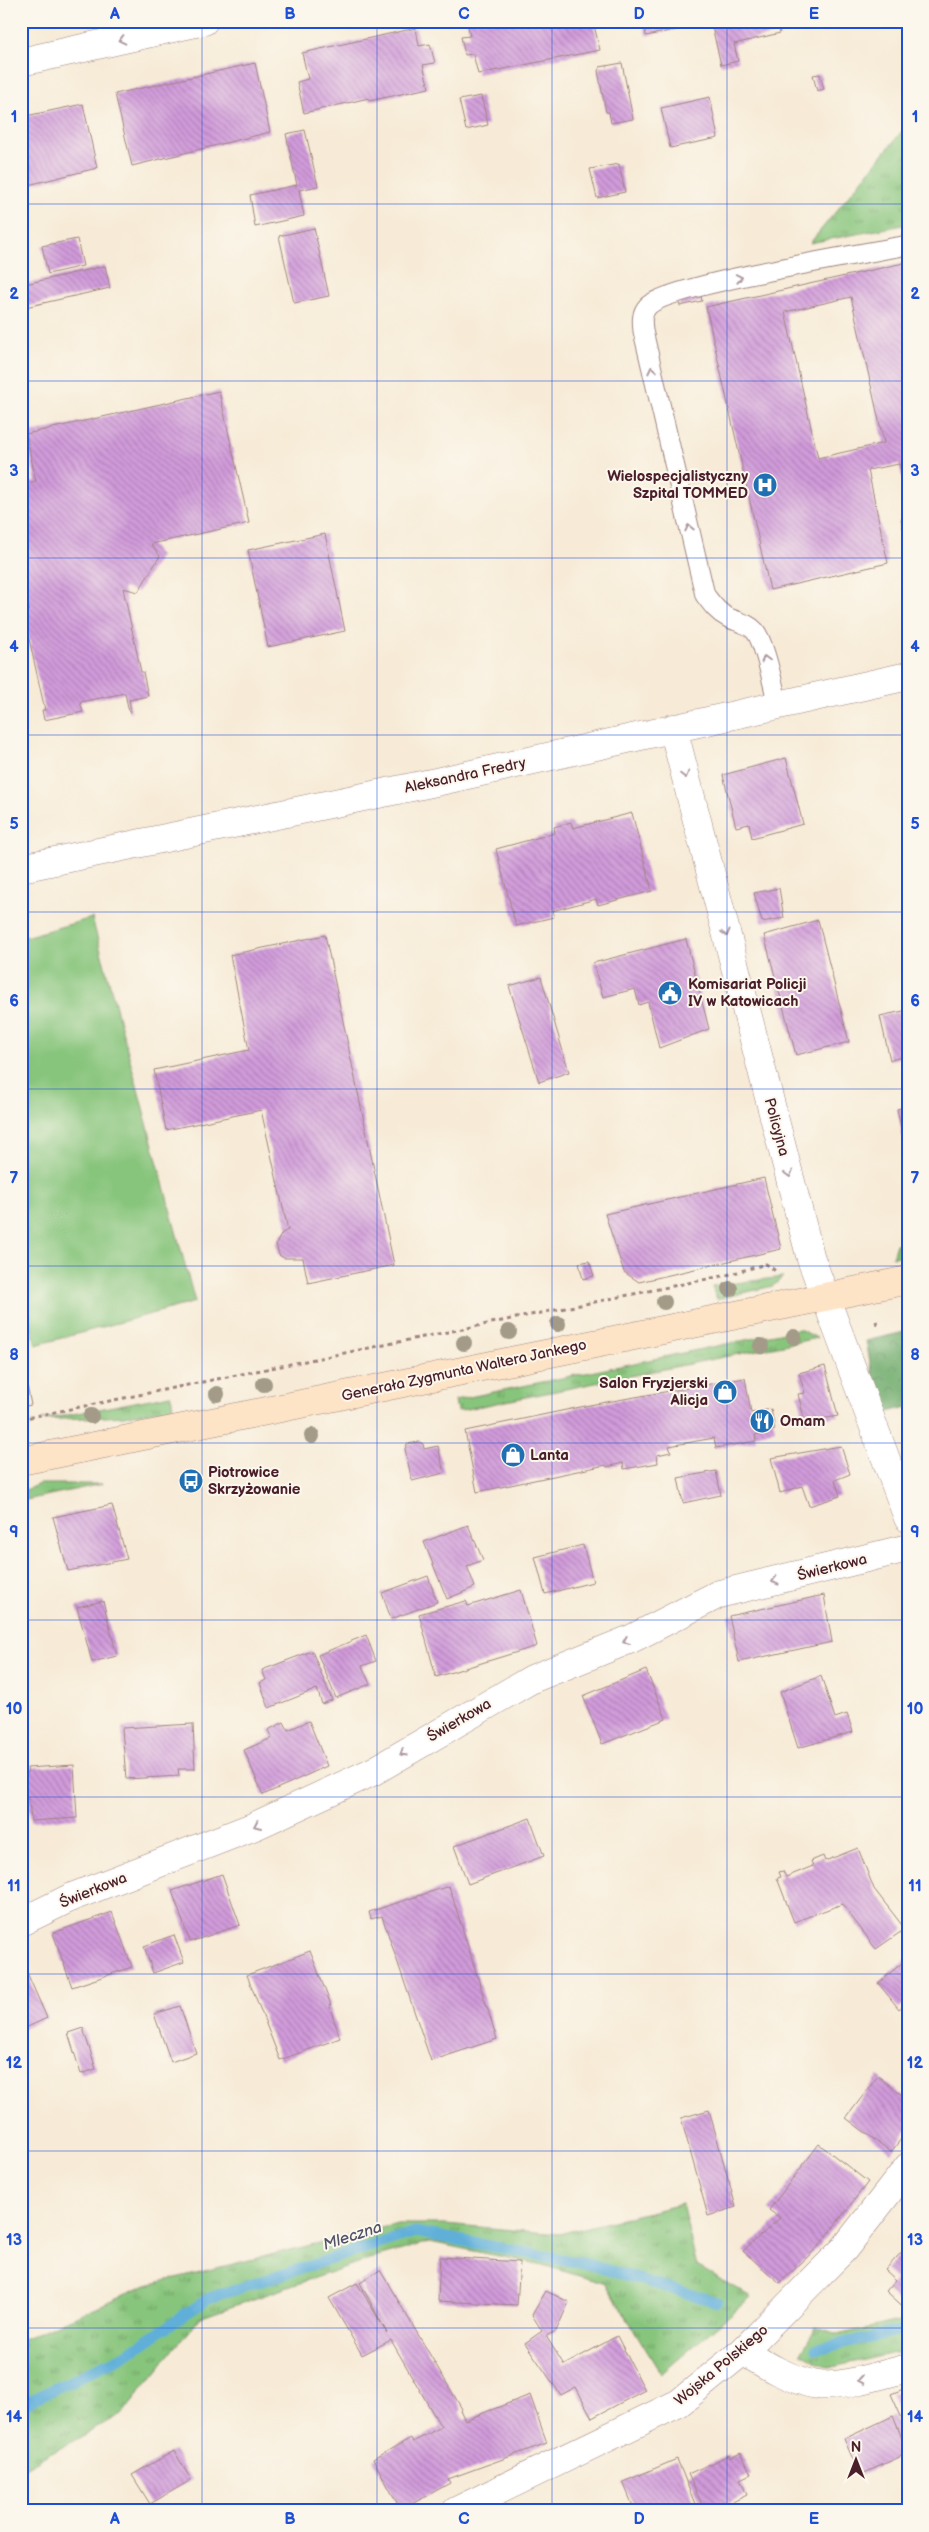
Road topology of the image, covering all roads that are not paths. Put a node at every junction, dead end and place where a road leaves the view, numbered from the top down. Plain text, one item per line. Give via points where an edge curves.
1 (204, 21) edge
2 (21, 62) edge
3 (908, 245) edge
4 (908, 676) edge
5 (778, 706) junction
6 (674, 728) junction
7 (21, 868) edge
8 (908, 1280) edge
9 (827, 1297) junction
10 (21, 1461) edge
11 (908, 1518) edge
12 (908, 1548) edge
13 (21, 1922) edge
14 (908, 2167) edge
15 (743, 2351) junction
16 (908, 2368) edge
17 (473, 2507) edge

1 -> 2 street
5 -> 3 lane via 755,631 744,623 727,618 704,595 643,331 643,312 658,299 709,284
4 - 5 street, Aleksandra Fredry
5 - 6 street, Aleksandra Fredry
6 - 7 street, Aleksandra Fredry via 436,782
6 -> 9 street, Policyjna via 811,1259
8 - 9 street, Generała Zygmunta Waltera Jankego
9 - 10 street, Generała Zygmunta Waltera Jankego
9 - 11 street, Policyjna
12 -> 13 street, Świerkowa via 719,1594 632,1639 532,1680 374,1771 255,1826 72,1897
14 - 15 street, Wojska Polskiego via 844,2250
16 -> 15 street via 861,2380 817,2385 774,2370
15 - 17 street, Wojska Polskiego via 679,2403

